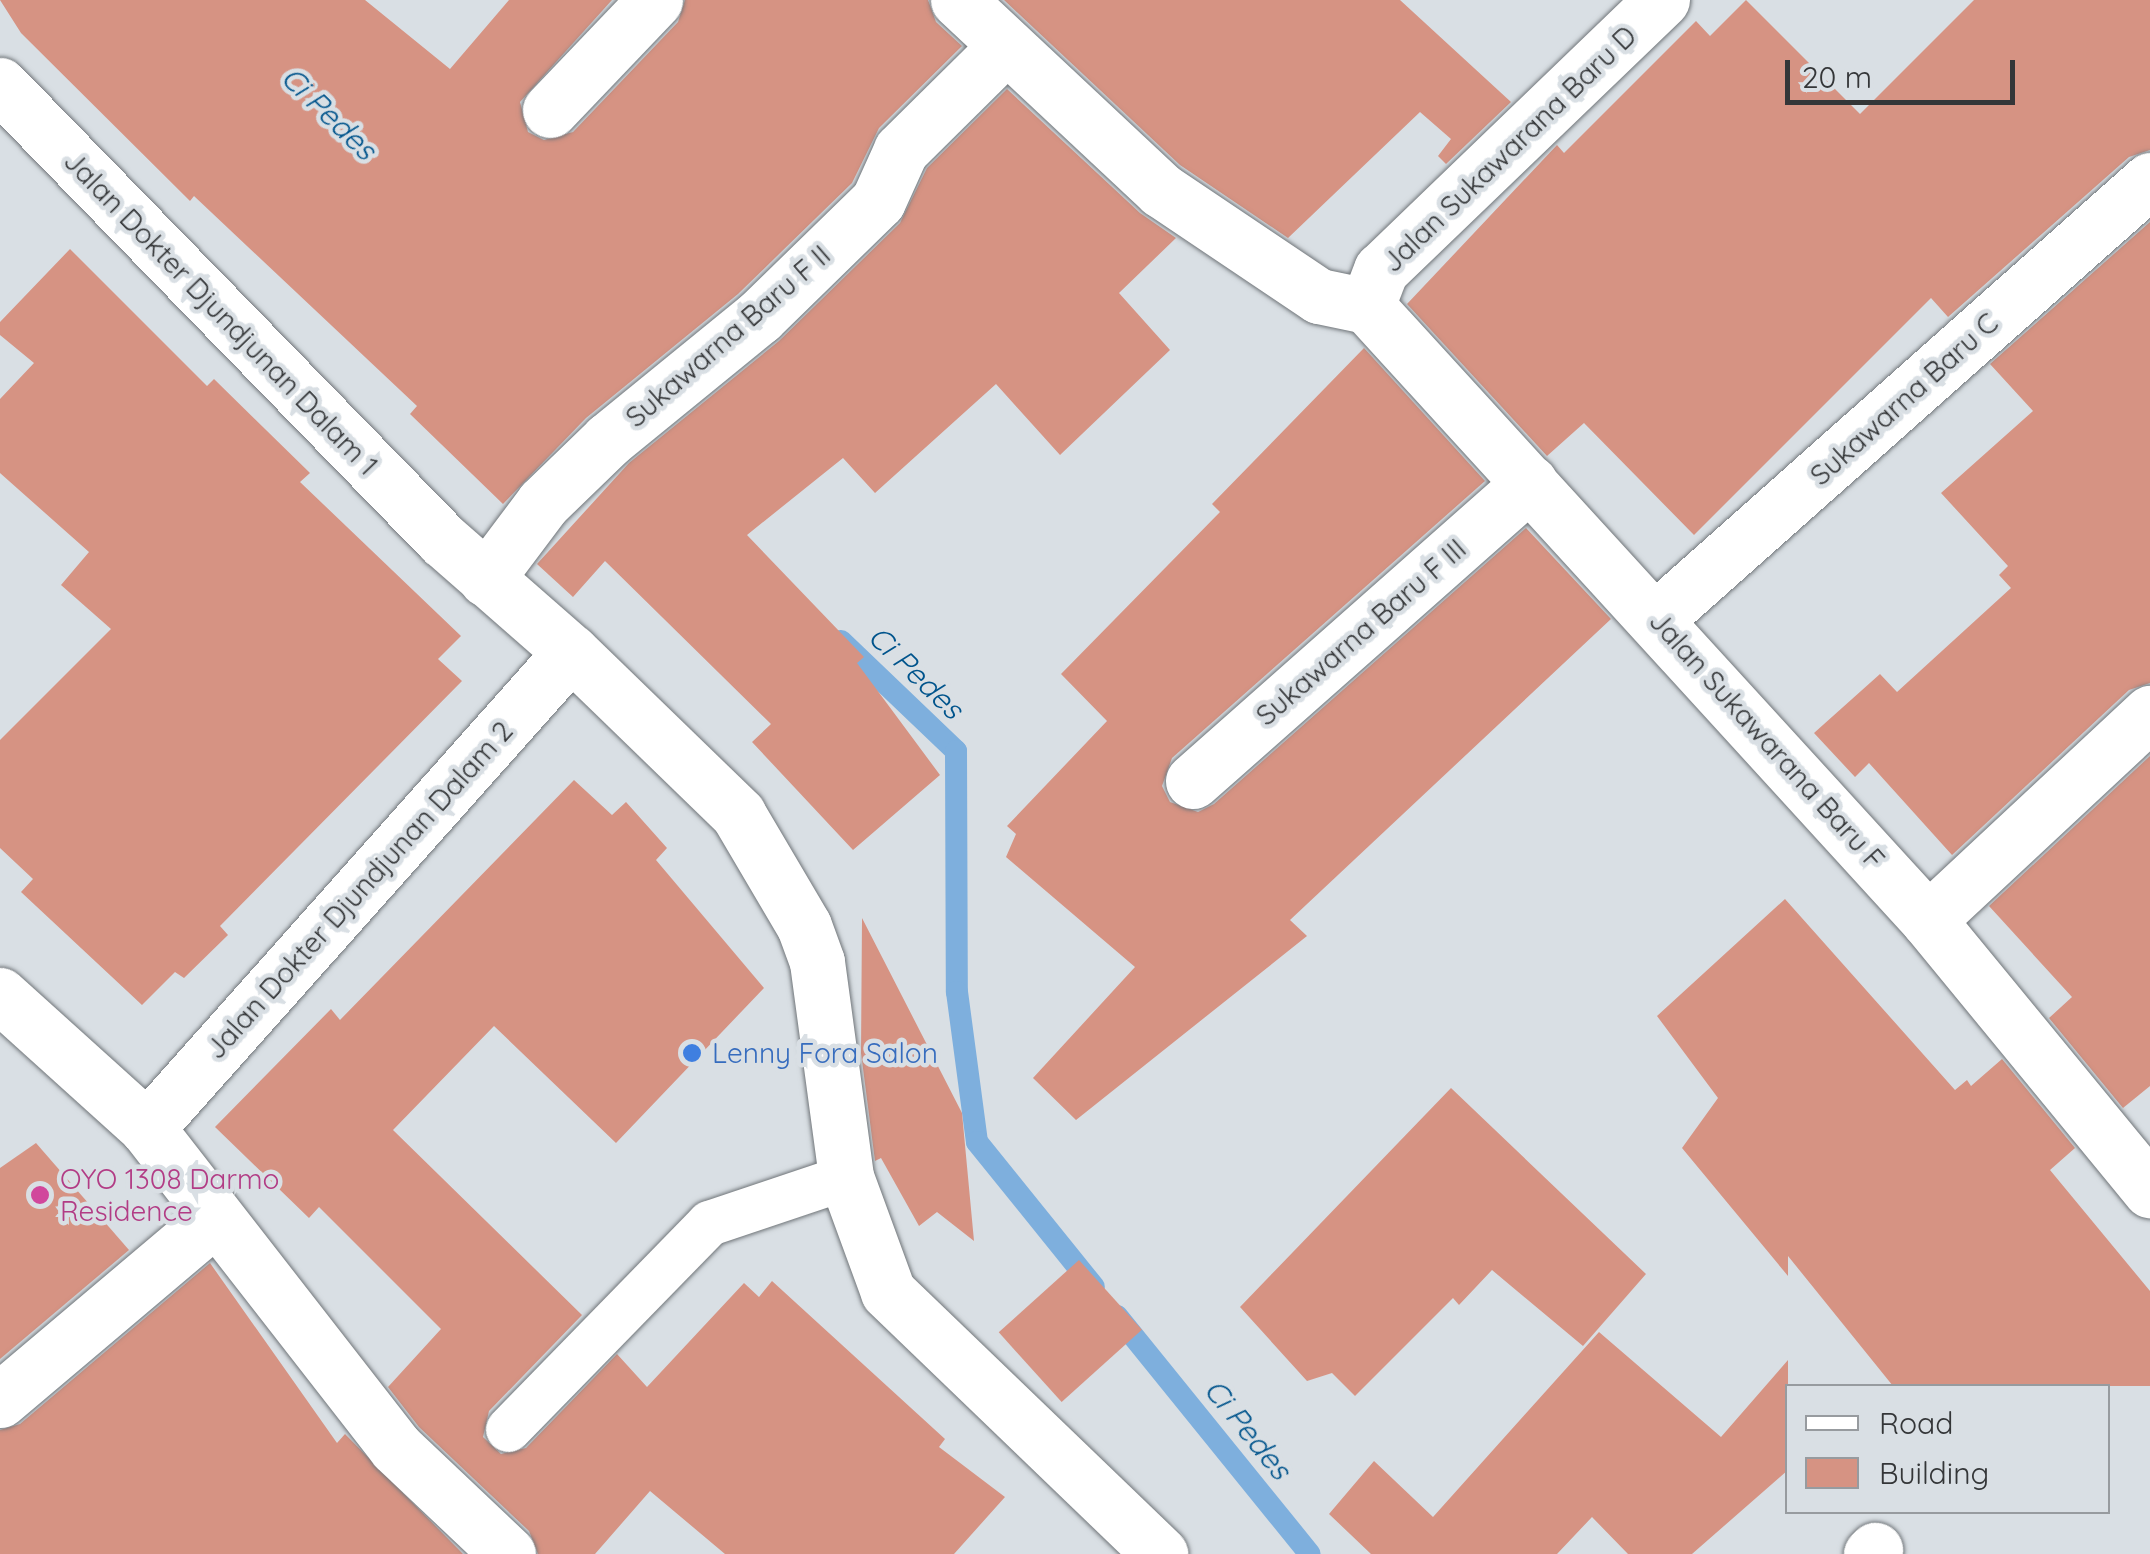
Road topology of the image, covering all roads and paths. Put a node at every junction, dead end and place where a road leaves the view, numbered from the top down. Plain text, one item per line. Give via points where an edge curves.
1 (655, 0) edge
2 (958, 0) edge
3 (1662, 0) edge
4 (1005, 47) junction
5 (0, 86) edge
6 (550, 110) dead end
7 (2150, 180) edge
8 (1367, 306) junction
9 (1530, 483) junction
10 (486, 579) junction
11 (1658, 618) junction
12 (572, 652) junction
13 (2150, 712) edge
14 (1193, 782) dead end
15 (1928, 920) junction
16 (0, 995) edge
17 (147, 1128) junction
18 (846, 1178) junction
19 (2150, 1190) edge
20 (214, 1219) junction
21 (0, 1400) edge
22 (508, 1430) dead end
23 (508, 1554) edge
24 (1160, 1554) edge

1 - 6 street
2 - 4 street
3 - 8 street, Jalan Sukawarana Baru D via 1381,270
4 - 8 street via 1160,190 1318,296
4 - 10 street, Sukawarna Baru F II via 901,150 878,201 759,317 619,430 543,504
5 - 10 street, Jalan Dokter Djundjunan Dalam 1
7 - 11 street, Sukawarna Baru C
8 - 9 street, Jalan Sukawarana Baru F
9 - 11 street, Jalan Sukawarana Baru F
9 - 14 street, Sukawarna Baru F III
10 - 12 street, Jalan Dokter Djundjunan Dalam 1
11 - 15 street, Jalan Sukawarana Baru F
12 - 17 street, Jalan Dokter Djundjunan Dalam 2
12 - 18 street, Jalan Dokter Djundjunan Dalam 1 via 738,814 804,926 816,962
13 - 15 street
15 - 19 street, Jalan Sukawarana Baru F
16 - 17 street
17 - 20 street
18 - 22 lane via 709,1223
18 - 24 street, Jalan Dokter Djundjunan Dalam 1 via 888,1292 902,1311
20 - 21 street
20 - 23 street via 396,1448

